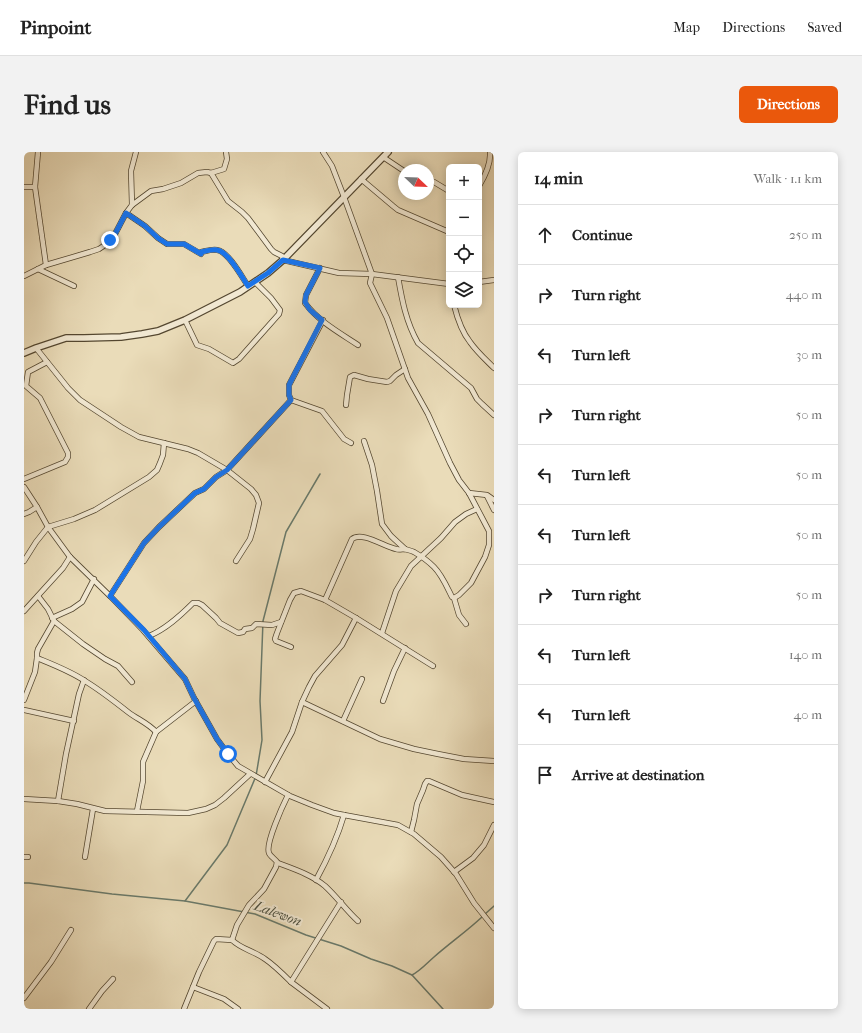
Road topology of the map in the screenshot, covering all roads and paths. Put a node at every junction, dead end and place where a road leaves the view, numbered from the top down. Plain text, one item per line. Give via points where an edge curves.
1 (38, 152) edge
2 (136, 152) edge
3 (226, 152) edge
4 (324, 152) edge
5 (388, 152) edge
6 (491, 154) edge
7 (383, 157) junction
8 (398, 167) edge
9 (211, 173) junction
10 (361, 179) junction
11 (482, 181) edge
12 (434, 182) edge
13 (24, 187) edge
14 (35, 187) junction
15 (446, 188) edge
16 (344, 196) junction
17 (132, 205) junction
18 (126, 213) junction
19 (446, 231) edge
20 (283, 260) junction
21 (46, 265) junction
22 (320, 268) junction
23 (38, 269) junction
24 (372, 274) junction
25 (24, 276) edge
26 (398, 277) junction
27 (494, 280) edge
28 (255, 282) junction
29 (482, 282) edge
30 (446, 284) edge
31 (74, 286) dead end
32 (248, 286) junction
33 (455, 308) edge
34 (185, 320) junction
35 (322, 320) junction
36 (358, 345) dead end
37 (36, 348) junction
38 (24, 353) edge
39 (46, 362) junction
40 (494, 368) edge
41 (405, 369) junction
42 (291, 400) junction
43 (346, 405) dead end
44 (494, 415) edge
45 (364, 441) dead end
46 (351, 443) dead end
47 (164, 444) junction
48 (227, 470) junction
49 (24, 479) edge
50 (24, 487) edge
51 (469, 493) junction
52 (487, 495) junction
53 (494, 500) edge
54 (37, 507) junction
55 (477, 509) junction
56 (494, 510) edge
57 (24, 514) edge
58 (48, 528) junction
59 (405, 549) junction
60 (421, 556) junction
61 (70, 557) junction
62 (24, 561) edge
63 (236, 561) dead end
64 (94, 580) junction
65 (38, 596) junction
66 (110, 596) junction
67 (454, 598) junction
68 (325, 600) junction
69 (24, 611) edge
70 (356, 618) junction
71 (53, 620) junction
72 (281, 622) junction
73 (466, 624) dead end
74 (272, 625) junction
75 (382, 633) junction
76 (277, 634) junction
77 (149, 636) junction
78 (291, 647) dead end
79 (405, 648) junction
80 (37, 658) junction
81 (433, 666) dead end
82 (362, 679) dead end
83 (84, 680) junction
84 (132, 682) dead end
85 (24, 700) edge
86 (196, 701) junction
87 (383, 701) dead end
88 (302, 702) junction
89 (24, 710) edge
90 (74, 721) junction
91 (343, 721) junction
92 (156, 732) junction
93 (493, 762) edge
94 (250, 774) junction
95 (265, 782) junction
96 (288, 795) junction
97 (24, 799) edge
98 (58, 801) junction
99 (494, 802) edge
100 (93, 808) junction
101 (137, 811) junction
102 (344, 815) junction
103 (494, 825) edge
104 (411, 832) junction
105 (85, 857) dead end
106 (278, 863) junction
107 (454, 872) junction
108 (316, 880) junction
109 (341, 902) junction
110 (358, 921) dead end
111 (494, 928) edge
112 (71, 930) dead end
113 (232, 940) junction
114 (112, 980) dead end
115 (291, 982) junction
116 (193, 987) junction
117 (24, 998) edge
118 (89, 1009) edge
119 (184, 1009) edge
120 (238, 1009) edge
121 (327, 1009) edge

1 - 14 street
2 - 17 street via 131,171
3 - 9 street via 224,169
4 - 16 street
5 - 7 street
6 - 11 street
7 - 8 street
7 - 10 street
9 - 17 street via 198,173 163,189 151,191
9 - 20 street via 228,201 245,215 271,250 282,256
10 - 16 street
10 - 19 street via 398,210
12 - 15 street
13 - 14 street
14 - 21 street
16 - 20 street
16 - 24 street
17 - 18 street
18 - 21 street via 115,234 105,245
18 - 32 street via 167,244 184,244 201,254 208,250 223,252
20 - 22 street
20 - 28 street
21 - 23 street
22 - 24 street via 339,273
22 - 35 street via 305,302
23 - 25 street
23 - 31 street
24 - 26 street
24 - 41 street via 370,283
26 - 30 street
26 - 44 street via 403,307 418,343 471,388 477,399
27 - 29 street
28 - 32 street
28 - 34 street via 271,298 280,310 279,314 233,363 197,345
32 - 34 street
33 - 40 street via 469,341
34 - 37 street via 158,331 101,338 66,338
35 - 36 street
35 - 42 street via 289,385
37 - 38 street
37 - 39 street
39 - 47 street via 80,400 98,413 139,437
39 - 49 street via 28,372 26,386 40,398 68,457 65,462
41 - 43 street via 387,382 354,375 350,377
41 - 51 street via 450,463
42 - 46 street via 322,411 344,439
42 - 48 street
45 - 59 street via 382,524
47 - 48 street via 198,453
47 - 58 street via 157,470 149,477 95,510
48 - 63 street via 251,489 259,503 250,538
48 - 66 street via 204,489 195,493 144,543
50 - 54 street
51 - 52 street
51 - 55 street
52 - 53 street
52 - 56 street
54 - 57 street
54 - 58 street
55 - 60 street via 455,522
55 - 67 street via 489,531 489,545 471,583
58 - 61 street
58 - 62 street
59 - 60 street
59 - 68 street via 396,550 373,540 352,538
60 - 67 street via 434,567
60 - 75 street via 411,566 396,591
61 - 64 street
61 - 65 street
64 - 66 street
64 - 71 street via 82,602
65 - 69 street
65 - 71 street
66 - 77 street
67 - 73 street via 458,615
68 - 70 street
68 - 72 street via 297,591 290,600
70 - 75 street
70 - 88 street via 342,645 315,676
71 - 80 street via 38,649
71 - 84 street via 83,644 118,666
72 - 74 street
72 - 76 street
74 - 76 street
74 - 77 street via 256,624 238,633 220,624 202,605 193,603 181,615
75 - 79 street
76 - 78 street via 276,641
77 - 86 street via 185,679
79 - 81 street
79 - 87 street
80 - 83 street
80 - 85 street via 35,672
82 - 91 street
83 - 90 street
83 - 92 street
86 - 92 street
86 - 94 street via 228,754 238,766
88 - 91 street
88 - 95 street via 292,732
89 - 90 street
90 - 98 street
91 - 93 street via 380,739 414,749
92 - 101 street via 143,762 143,781
94 - 95 street
94 - 101 street via 224,798 206,809 188,813
95 - 96 street
96 - 102 street
96 - 106 street via 268,847 269,854
97 - 98 street
98 - 100 street
99 - 104 street via 462,795 427,781 417,804
100 - 101 street via 105,811
100 - 105 street
102 - 104 street via 398,825
102 - 108 street via 328,858
103 - 107 street via 484,845 473,858
104 - 107 street via 441,857
106 - 108 street
106 - 113 street via 271,879 249,905 237,925
107 - 111 street
108 - 109 street
109 - 110 street
109 - 115 street
112 - 117 street
113 - 115 street via 265,959
113 - 116 street via 214,941
114 - 118 street
115 - 121 street
116 - 119 street
116 - 120 street via 224,999

